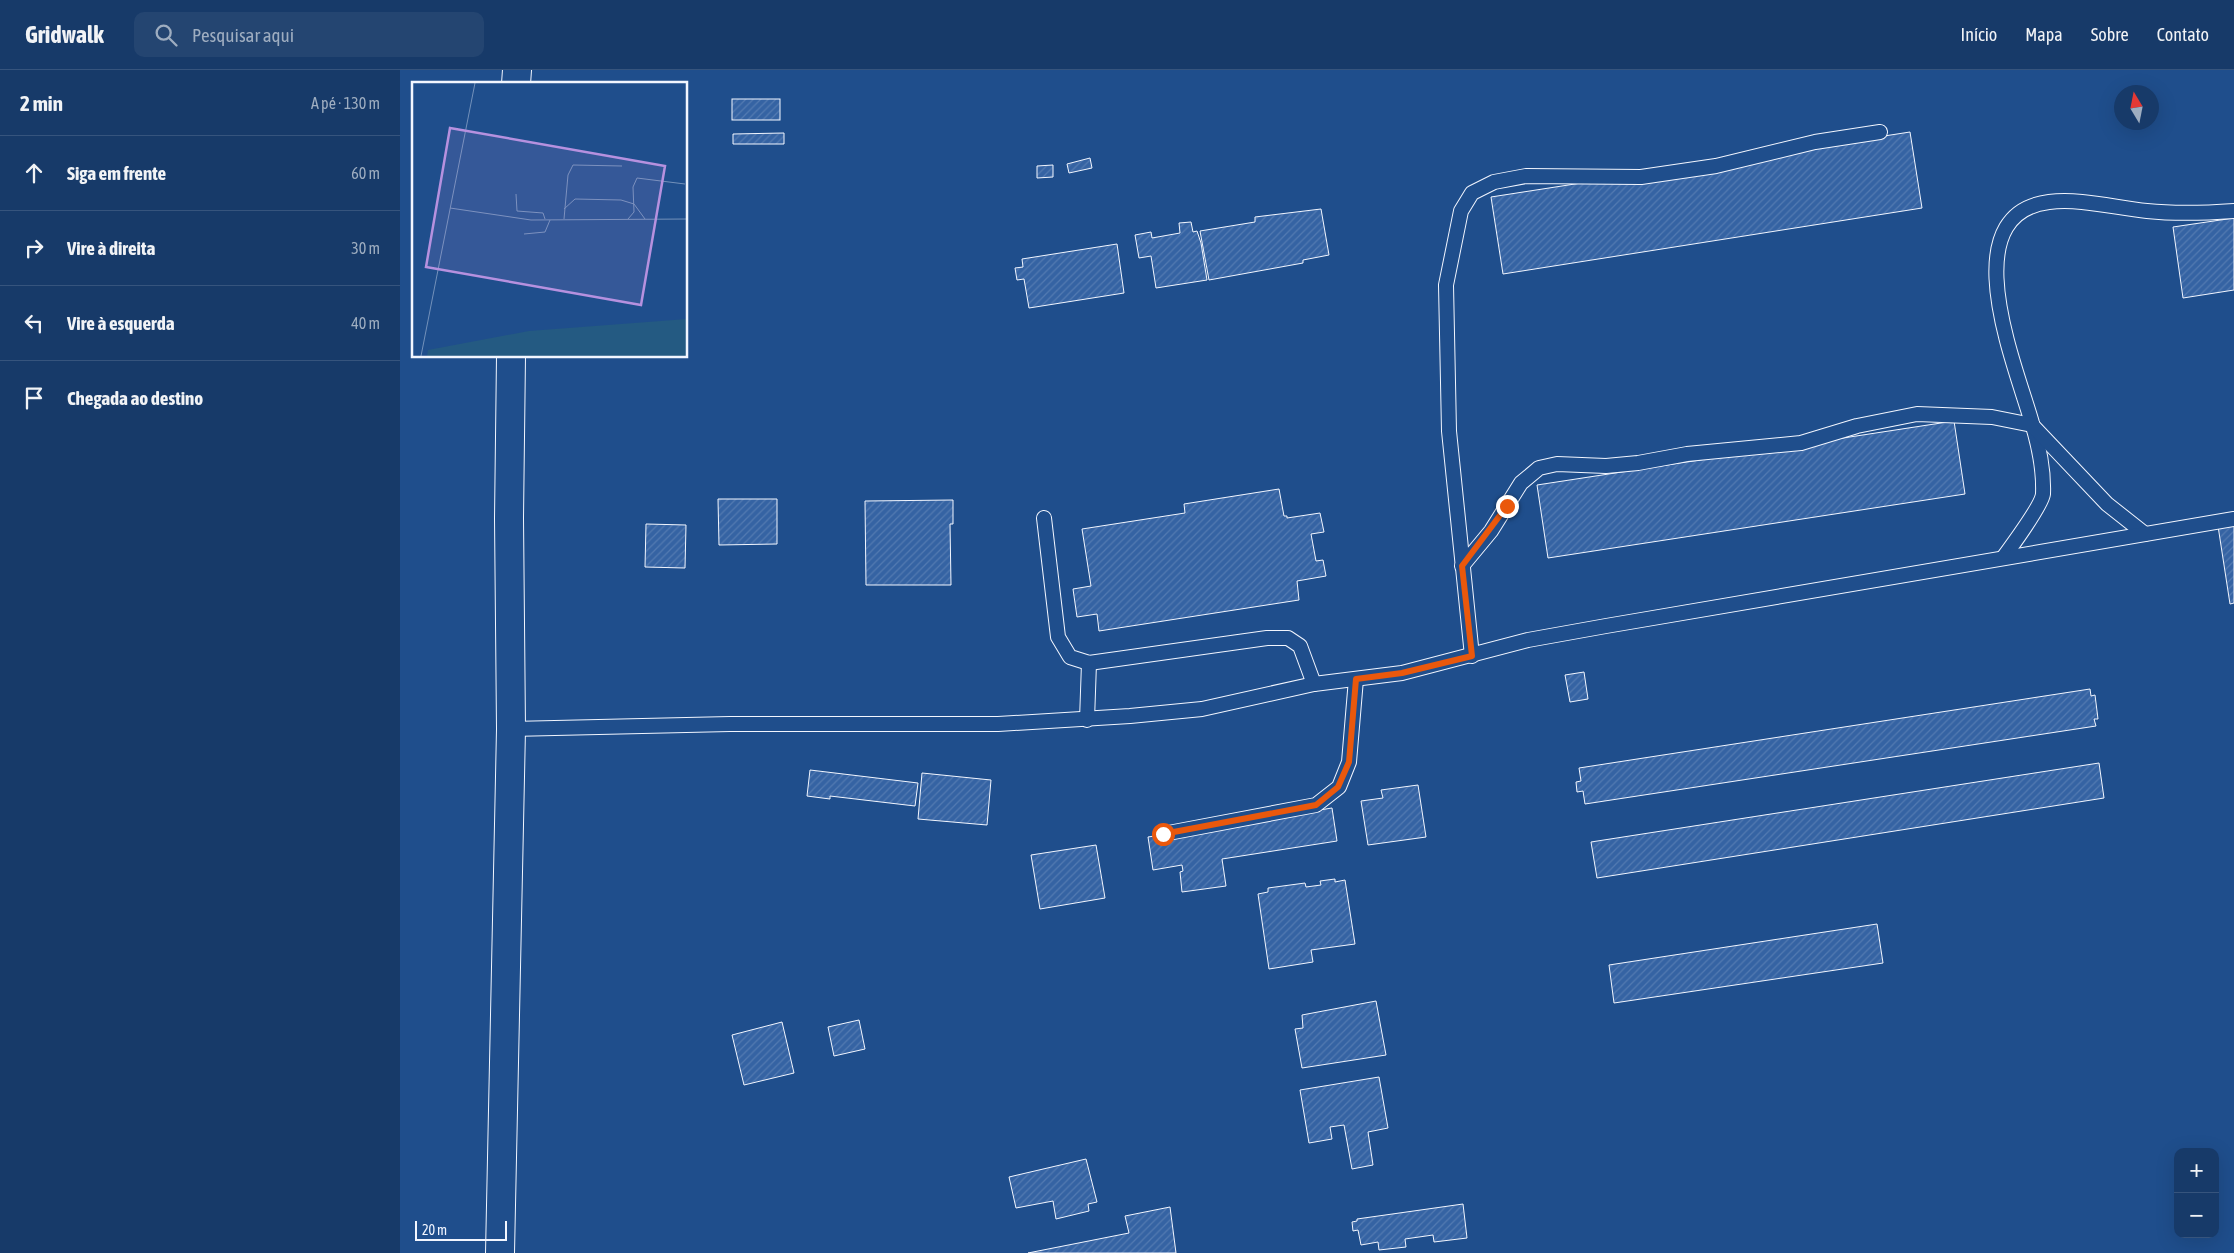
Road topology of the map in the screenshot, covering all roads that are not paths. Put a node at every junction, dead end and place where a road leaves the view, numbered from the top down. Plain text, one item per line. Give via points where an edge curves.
1 (1880, 132) dead end
2 (2234, 211) edge
3 (511, 358) edge
4 (2032, 425) junction
5 (1044, 518) dead end
6 (2234, 519) edge
7 (2145, 534) junction
8 (2003, 558) junction
9 (1462, 566) junction
10 (1472, 656) junction
11 (1089, 663) junction
12 (1356, 679) junction
13 (1314, 684) junction
14 (1087, 720) junction
15 (511, 729) junction
16 (1163, 834) dead end
17 (500, 1253) edge

1 - 9 lane via 1815,142 1716,166 1641,177 1526,176 1494,182 1472,193 1461,211 1446,285 1449,431
2 - 4 lane via 2149,211 2048,202 2022,211 2007,227 1997,252 1996,284 2003,328
3 - 15 street
4 - 7 lane via 2102,498
4 - 8 lane via 2042,463 2043,497
4 - 9 lane via 1992,417 1917,414 1857,426 1801,443 1687,454 1638,463 1606,466 1557,464 1539,468 1521,483 1491,531
5 - 11 lane via 1058,637 1070,657
6 - 7 lane
7 - 8 lane
8 - 10 lane via 1528,640
9 - 10 lane
10 - 12 lane via 1402,673
11 - 13 lane via 1267,638 1288,638 1300,646
11 - 14 lane
12 - 13 lane
12 - 16 lane via 1349,762 1338,787 1316,805
13 - 14 lane via 1202,709
14 - 15 lane via 998,724 730,724
15 - 17 street

